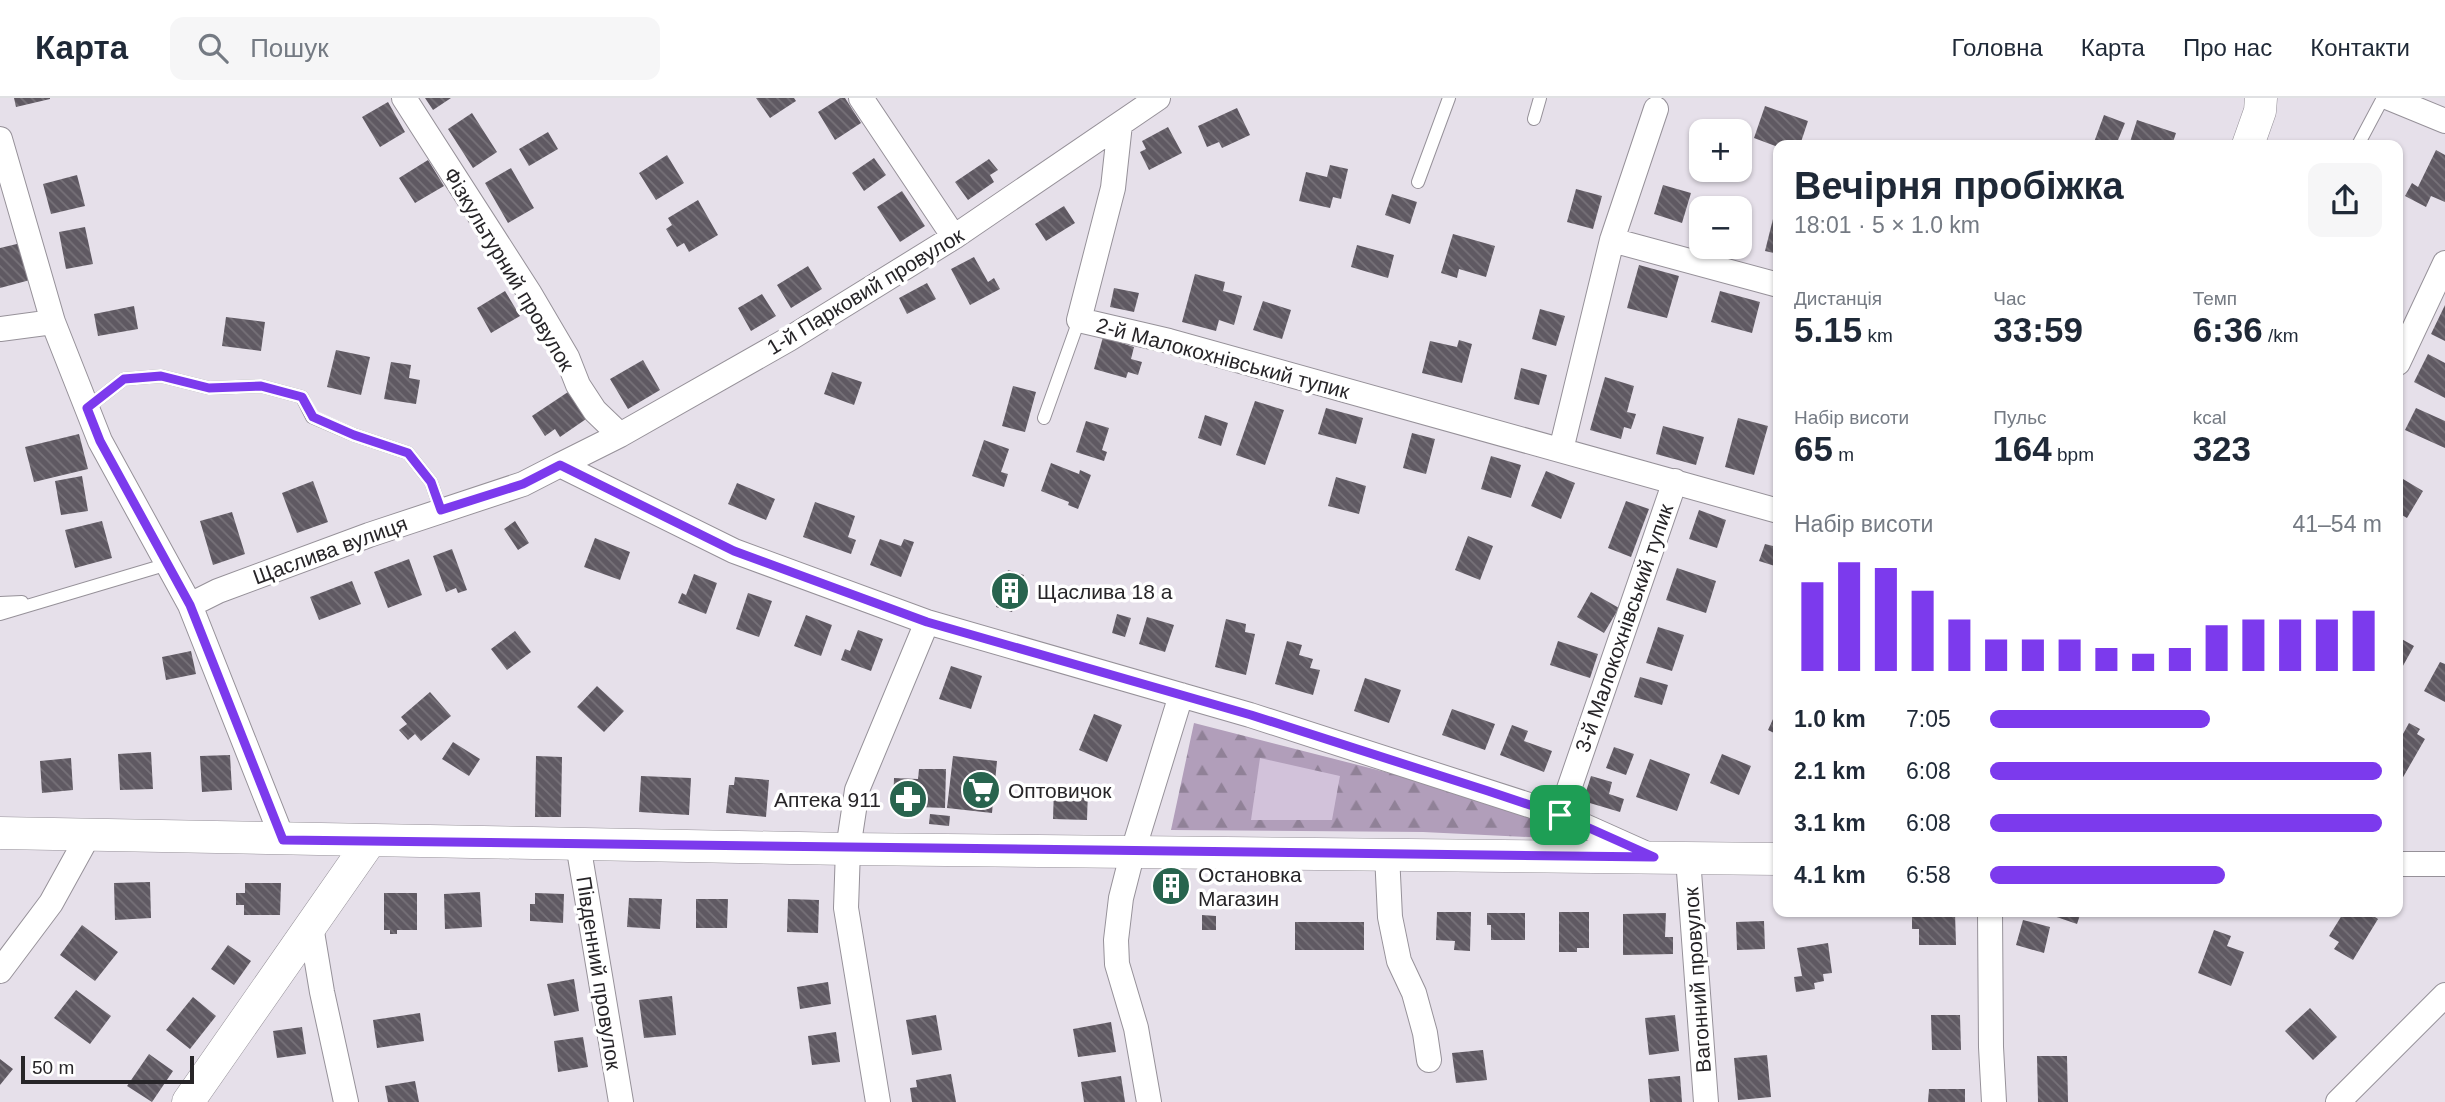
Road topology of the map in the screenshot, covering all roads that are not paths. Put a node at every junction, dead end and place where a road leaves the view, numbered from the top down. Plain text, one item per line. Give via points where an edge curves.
1 (404, 98) edge
2 (861, 98) edge
3 (1158, 98) edge
4 (1449, 98) edge
5 (1540, 98) edge
6 (2261, 98) edge
7 (2390, 98) edge
8 (1656, 109) dead end
9 (1534, 119) dead end
10 (2445, 121) edge
11 (1121, 124) junction
12 (0, 139) edge
13 (2250, 140) edge
14 (2361, 140) edge
15 (1418, 182) dead end
16 (954, 237) junction
17 (1612, 240) junction
18 (2445, 263) edge
19 (1773, 284) edge
20 (1079, 320) junction
21 (52, 322) junction
22 (0, 329) edge
23 (2403, 352) edge
24 (87, 408) junction
25 (1044, 418) dead end
26 (620, 435) junction
27 (1561, 450) junction
28 (560, 465) junction
29 (1675, 481) junction
30 (441, 510) junction
31 (1773, 510) edge
32 (168, 564) junction
33 (43, 600) junction
34 (0, 603) edge
35 (190, 605) junction
36 (0, 614) edge
37 (927, 622) junction
38 (1181, 695) junction
39 (1560, 815) junction
40 (0, 833) edge
41 (40, 834) junction
42 (88, 835) junction
43 (283, 840) junction
44 (370, 841) junction
45 (578, 844) junction
46 (0, 846) edge
47 (848, 849) junction
48 (1132, 851) junction
49 (1387, 855) junction
50 (1654, 857) junction
51 (1688, 858) junction
52 (1773, 859) edge
53 (2403, 863) edge
54 (2443, 866) edge
55 (1990, 917) edge
56 (311, 926) junction
57 (0, 971) edge
58 (2445, 995) edge
59 (1429, 1060) dead end
60 (188, 1102) edge
61 (346, 1102) edge
62 (621, 1102) edge
63 (878, 1102) edge
64 (1149, 1102) edge
65 (1706, 1102) edge
66 (1994, 1102) edge
67 (2338, 1102) edge

1 - 26 street, Фізкультурний провулок via 530,294 584,394
2 - 16 street
3 - 11 street, 1-й Парковий провулок
4 - 15 lane
5 - 9 lane
6 - 13 street
7 - 10 street
7 - 14 lane
8 - 17 street
11 - 16 street, 1-й Парковий провулок
11 - 20 street, 2-й Малокохнівський тупик via 1113,188
12 - 21 street
16 - 26 street, 1-й Парковий провулок via 789,339
17 - 19 street
17 - 27 street
18 - 23 street
20 - 25 lane
20 - 27 street, 2-й Малокохнівський тупик
21 - 22 street
21 - 24 street
24 - 30 lane via 124,379 161,376 209,388 261,386 302,397 313,417 408,453 431,482
24 - 32 street via 100,441
26 - 28 street, 1-й Парковий провулок
27 - 29 street, 2-й Малокохнівський тупик
28 - 30 street, Щаслива вулиця via 523,484
28 - 37 street via 734,551
29 - 31 street, 2-й Малокохнівський тупик
29 - 39 street, 3-й Малокохнівський тупик
30 - 35 street, Щаслива вулиця
32 - 33 lane
32 - 35 street
33 - 34 lane
33 - 36 lane
35 - 43 street
37 - 38 street
37 - 47 street via 857,790
38 - 39 street
38 - 48 street
39 - 50 street
40 - 41 street
41 - 42 street
41 - 46 street
42 - 43 street
42 - 57 street via 51,903
43 - 44 street
44 - 45 street
44 - 56 street
45 - 47 street
45 - 62 street, Південний провулок
47 - 48 street
47 - 63 street via 846,908
48 - 49 street
48 - 64 street via 1121,898 1117,964 1136,1028
49 - 50 street
49 - 59 street via 1390,918
50 - 51 street
51 - 52 street
51 - 65 street, Вагонний провулок
53 - 54 street
55 - 66 street
56 - 60 street
56 - 61 street
58 - 67 street

